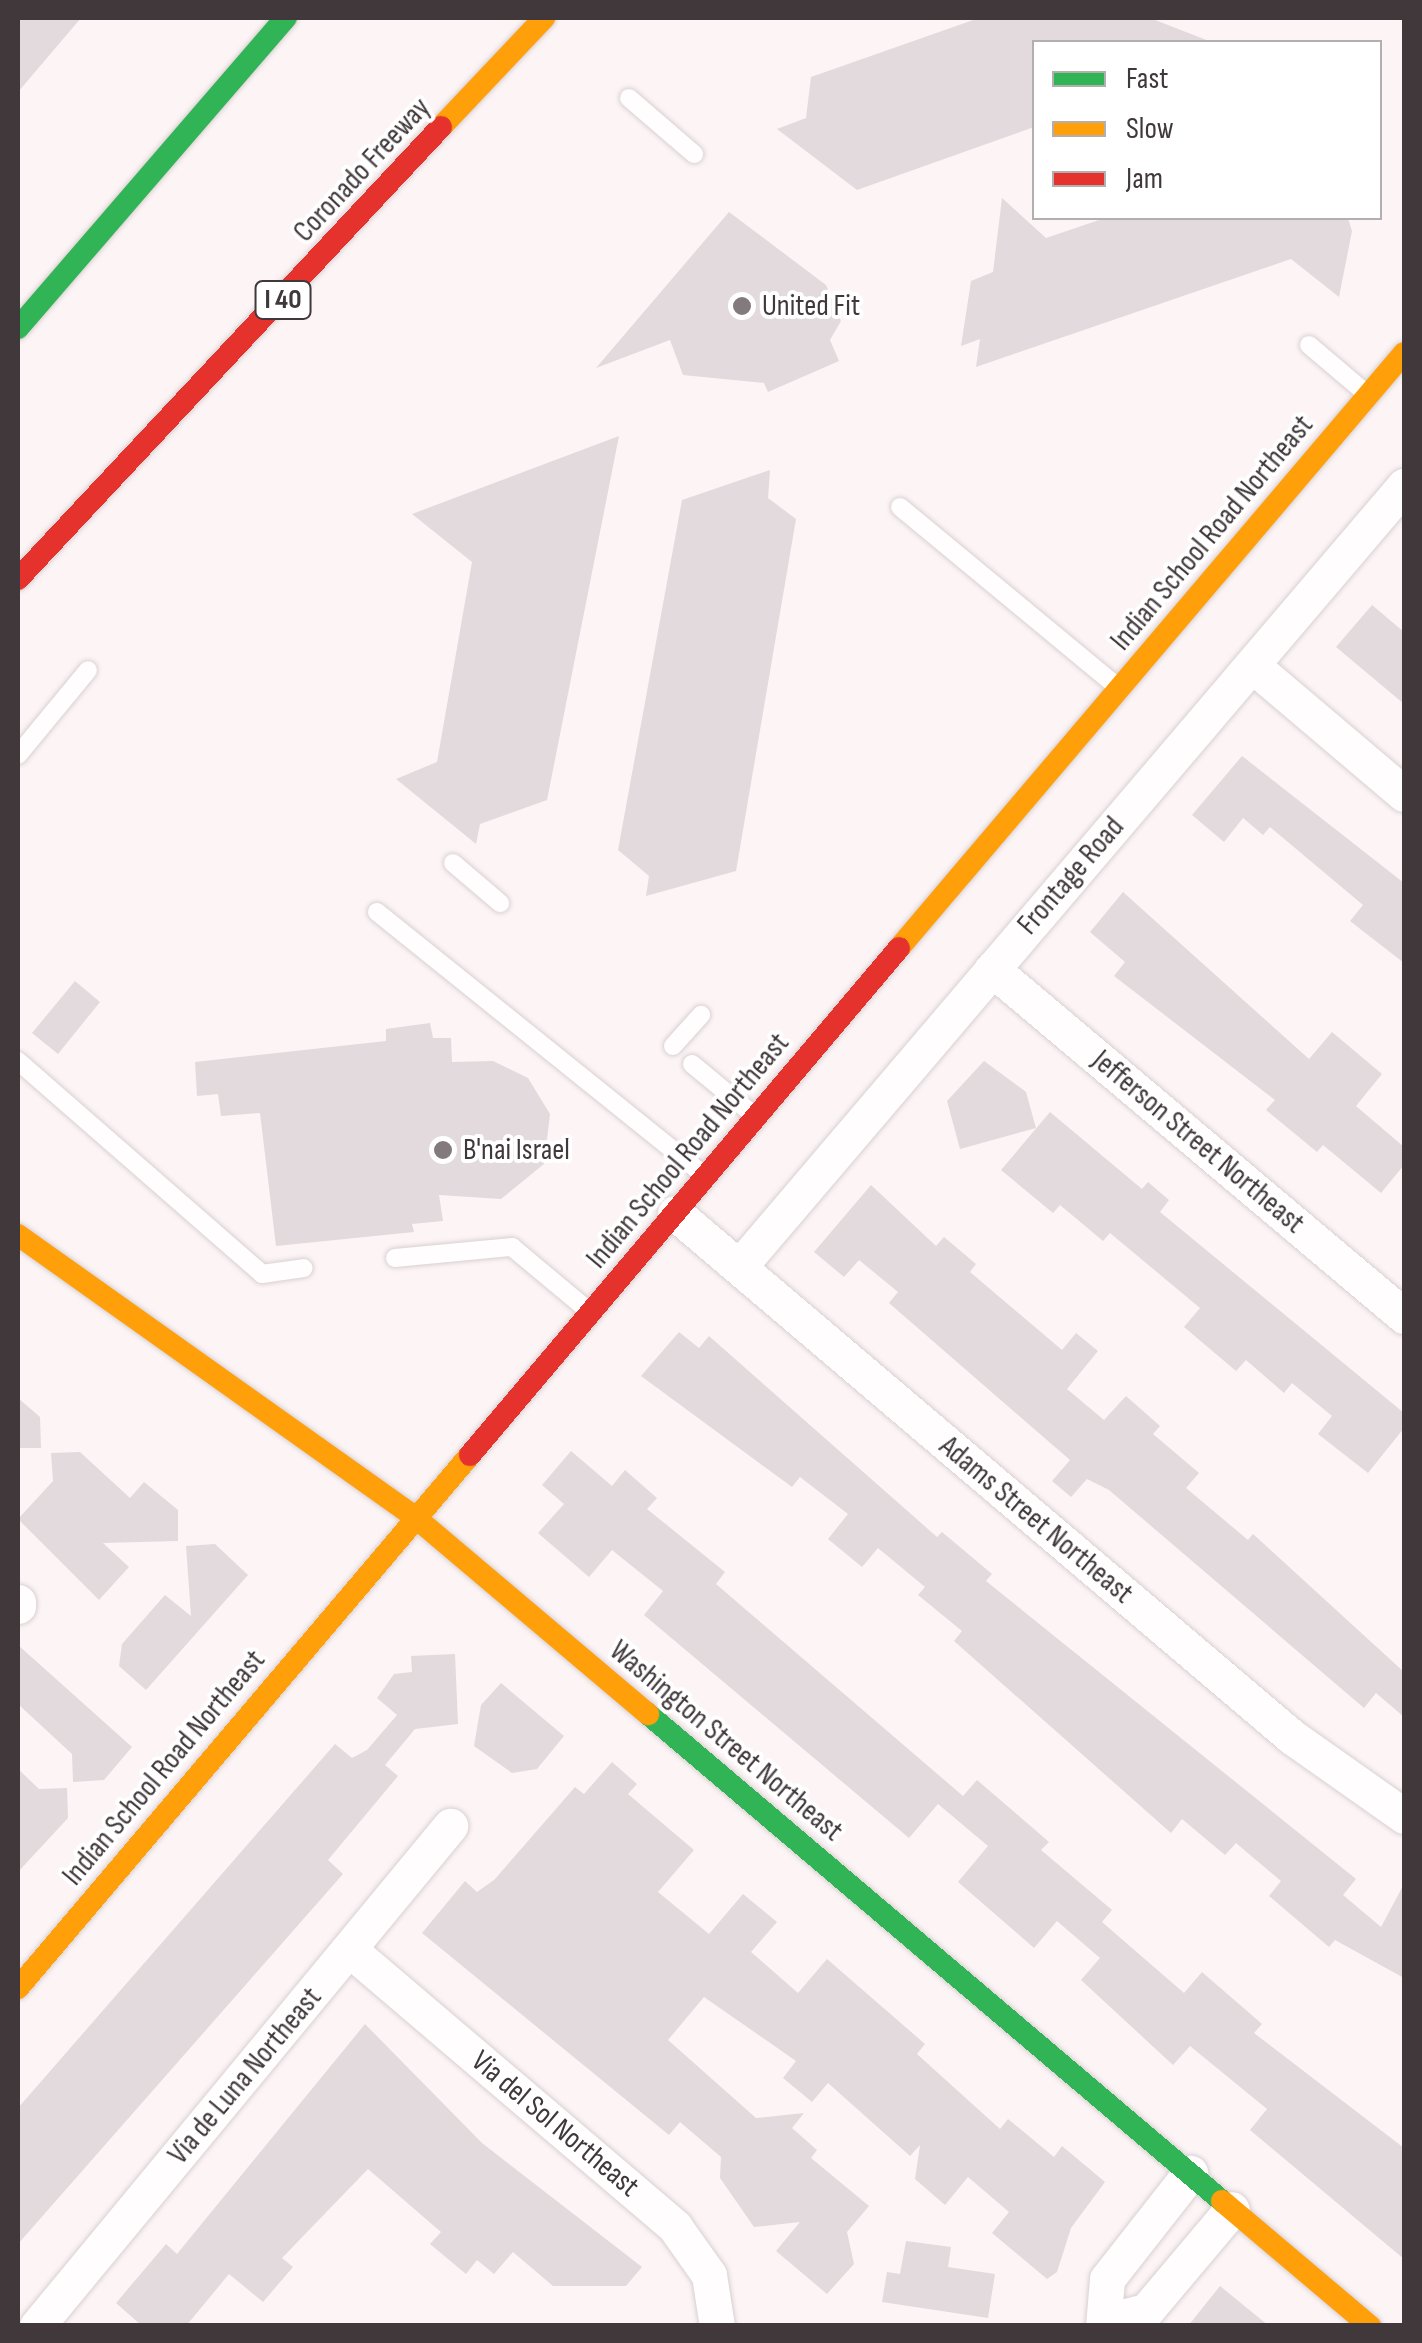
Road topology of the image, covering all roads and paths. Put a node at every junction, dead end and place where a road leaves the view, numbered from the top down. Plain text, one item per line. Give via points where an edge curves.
1 (286, 18) edge
2 (544, 18) edge
3 (630, 98) dead end
4 (694, 154) dead end
5 (18, 328) edge
6 (1309, 345) dead end
7 (1404, 352) edge
8 (1369, 395) junction
9 (1404, 486) edge
10 (900, 507) dead end
11 (18, 579) edge
12 (1253, 666) junction
13 (88, 670) dead end
14 (1120, 688) junction
15 (18, 755) edge
16 (1404, 794) edge
17 (453, 864) dead end
18 (500, 902) dead end
19 (377, 912) dead end
20 (992, 968) junction
21 (702, 1015) dead end
22 (673, 1046) dead end
23 (18, 1061) edge
24 (692, 1064) dead end
25 (756, 1117) junction
26 (706, 1176) junction
27 (674, 1213) junction
28 (18, 1235) edge
29 (395, 1258) dead end
30 (304, 1268) dead end
31 (739, 1268) junction
32 (590, 1312) junction
33 (1404, 1316) edge
34 (416, 1518) junction
35 (1404, 1816) edge
36 (450, 1826) dead end
37 (350, 1950) junction
38 (18, 1988) edge
39 (1190, 2173) junction
40 (1232, 2209) junction
41 (1120, 2264) junction
42 (1158, 2296) junction
43 (1104, 2323) edge
44 (37, 2326) edge
45 (717, 2326) edge
46 (1370, 2326) edge

1 - 5 main road
2 - 11 main road, Coronado Freeway / I 40
3 - 4 lane
6 - 8 lane
7 - 8 main road, Indian School Road Northeast
8 - 14 main road, Indian School Road Northeast
9 - 12 street, Frontage Road
10 - 14 lane
12 - 16 street
12 - 20 street, Frontage Road
13 - 15 lane
14 - 25 main road, Indian School Road Northeast
17 - 18 lane
19 - 26 lane
20 - 31 street, Frontage Road
20 - 33 street, Jefferson Street Northeast
21 - 22 lane
23 - 30 lane via 262,1274
24 - 25 lane
25 - 26 main road, Indian School Road Northeast
26 - 27 main road, Indian School Road Northeast
27 - 31 street, Adams Street Northeast
27 - 32 main road, Indian School Road Northeast
28 - 34 main road, Washington Street Northeast
29 - 32 lane via 512,1246
31 - 35 street, Adams Street Northeast via 1292,1737
32 - 34 main road, Indian School Road Northeast
34 - 38 main road, Indian School Road Northeast
34 - 39 main road, Washington Street Northeast
36 - 37 street, Via de Luna Northeast
37 - 44 street, Via de Luna Northeast
37 - 45 street, Via del Sol Northeast via 675,2227 709,2275
39 - 40 main road, Washington Street Northeast
39 - 41 street
40 - 42 street
40 - 46 main road, Washington Street Northeast
41 - 42 street
41 - 43 street via 1107,2280
42 - 43 street via 1146,2310

